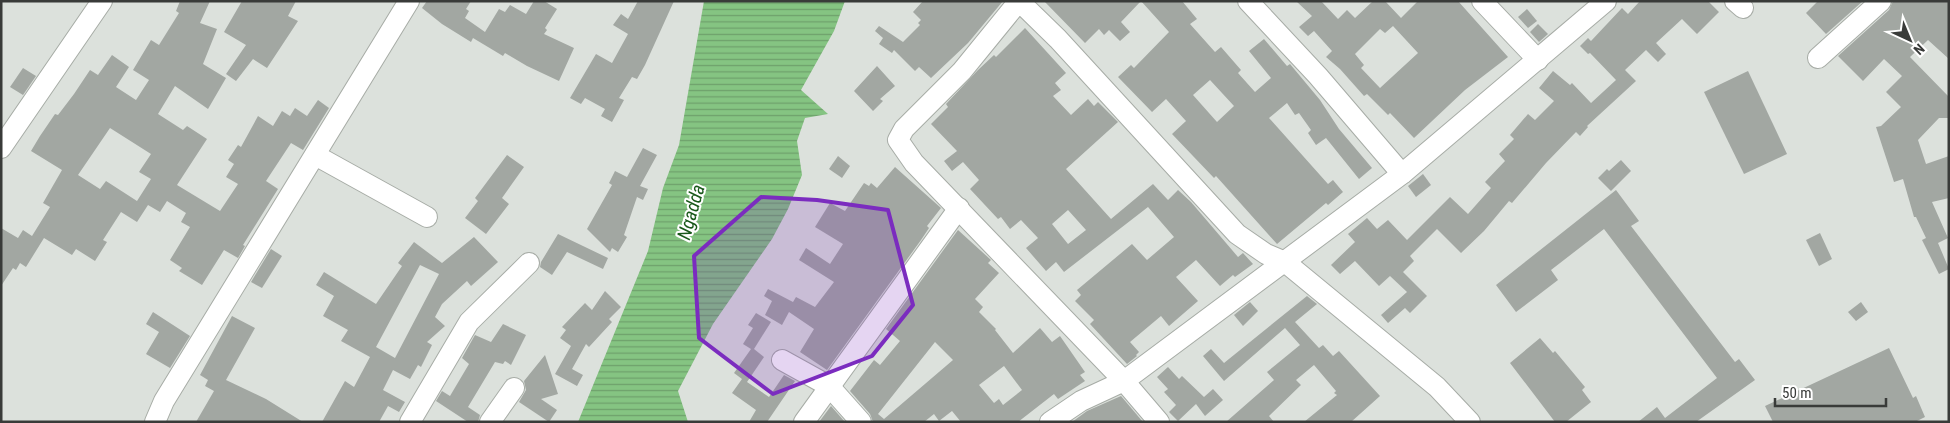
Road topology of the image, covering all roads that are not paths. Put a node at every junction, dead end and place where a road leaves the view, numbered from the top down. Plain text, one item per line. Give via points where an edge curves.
1 (102, 1) edge
2 (409, 1) edge
3 (1248, 1) edge
4 (1482, 1) edge
5 (1606, 1) edge
6 (1881, 1) edge
7 (1818, 58) dead end
8 (1538, 60) junction
9 (4, 137) edge
10 (315, 155) junction
11 (1402, 174) junction
12 (959, 208) junction
13 (427, 217) dead end
14 (1285, 262) junction
15 (529, 263) dead end
16 (782, 360) dead end
17 (1124, 381) junction
18 (829, 386) junction
19 (514, 388) dead end
20 (155, 422) edge
21 (410, 422) edge
22 (490, 422) edge
23 (804, 422) edge
24 (861, 422) edge
25 (1050, 422) edge
26 (1159, 422) edge
27 (1470, 422) edge

1 - 9 street via 31,107
2 - 10 street
3 - 11 street
4 - 8 street
5 - 8 street
6 - 7 street
8 - 11 street
10 - 13 street
10 - 20 street via 164,401
11 - 14 street
12 - 14 street via 914,163 898,140 904,129 962,71 1019,1 1058,38 1237,234 1266,254
12 - 17 street
12 - 18 street
14 - 17 street
14 - 27 street via 1437,387
15 - 21 street via 469,322
16 - 18 street
17 - 25 street via 1082,401
17 - 26 street
18 - 23 street
18 - 24 street
19 - 22 street

